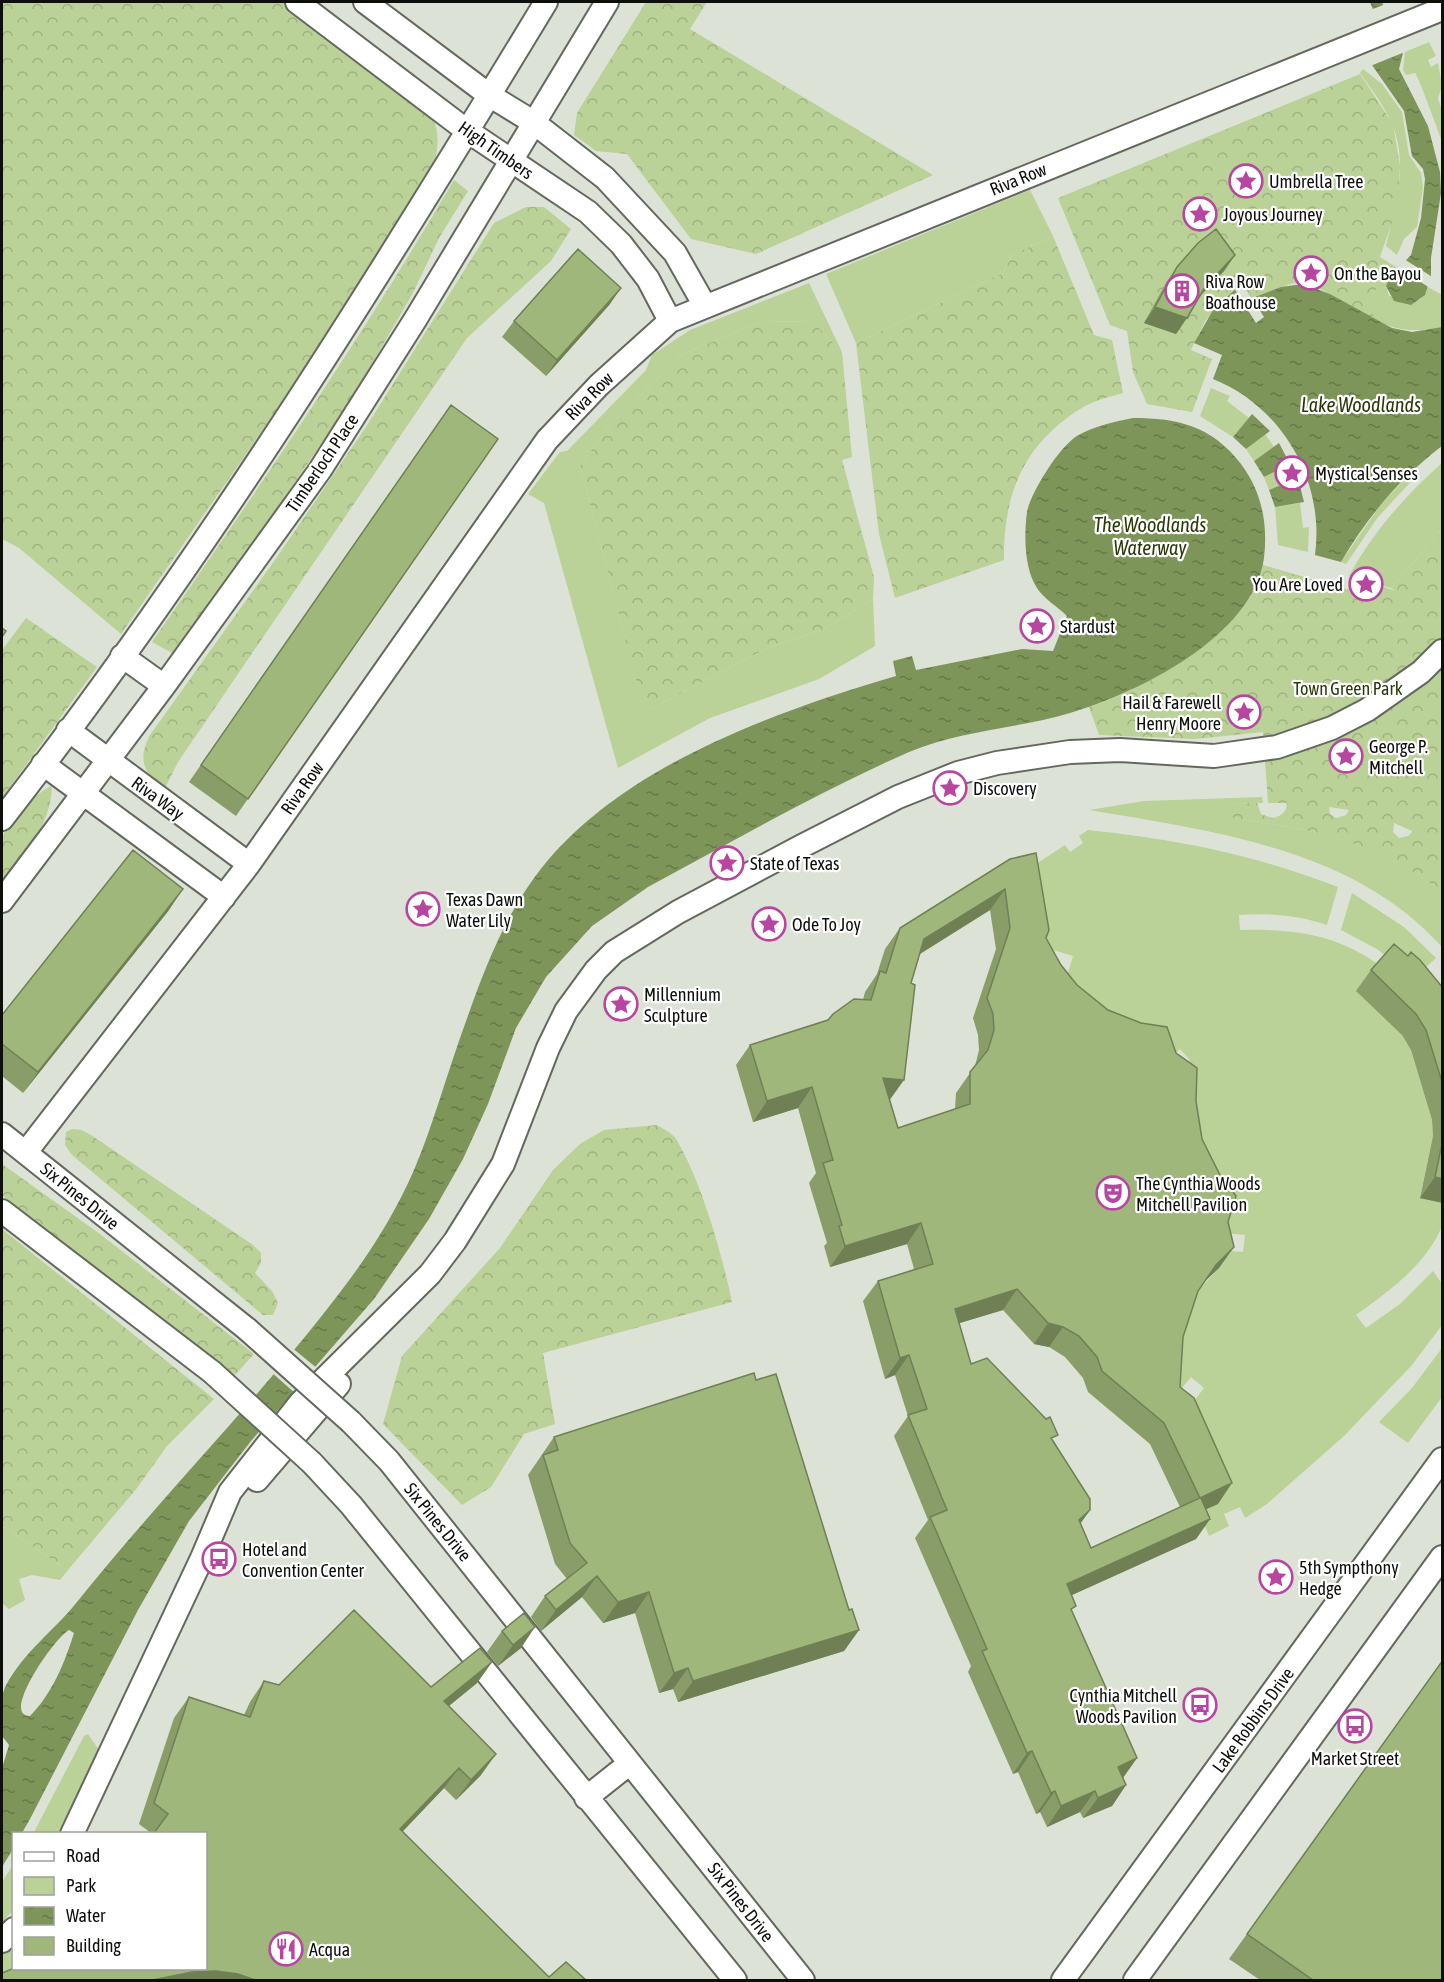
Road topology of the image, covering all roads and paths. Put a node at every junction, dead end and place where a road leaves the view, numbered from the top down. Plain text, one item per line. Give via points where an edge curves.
1 (297, 2) edge
2 (365, 2) edge
3 (546, 2) edge
4 (608, 2) edge
5 (1443, 9) edge
6 (489, 95) junction
7 (533, 122) junction
8 (466, 130) junction
9 (511, 160) junction
10 (705, 306) junction
11 (670, 321) junction
12 (1443, 651) edge
13 (122, 656) junction
14 (164, 686) junction
15 (68, 730) junction
16 (108, 762) junction
17 (43, 765) junction
18 (84, 793) junction
19 (2, 819) edge
20 (249, 864) junction
21 (224, 897) junction
22 (2, 901) edge
23 (2, 1134) edge
24 (26, 1152) junction
25 (2, 1211) edge
26 (1443, 1459) edge
27 (1443, 1557) edge
28 (630, 1763) junction
29 (586, 1798) junction
30 (72, 1832) edge
31 (735, 1980) edge
32 (802, 1980) edge
33 (1063, 1980) edge
34 (1135, 1980) edge

1 - 8 street, High Timbers
2 - 6 street
3 - 6 street
4 - 7 street, Timberloch Place
5 - 10 street, Riva Row
6 - 7 street
6 - 8 street
7 - 9 street, Timberloch Place
7 - 10 street via 604,178 648,222 675,253
8 - 9 street, High Timbers
8 - 13 street via 292,411
9 - 11 street, High Timbers via 588,212 621,244 648,279
9 - 14 street, Timberloch Place via 320,470
10 - 11 street, Riva Row
11 - 20 street, Riva Row via 599,385 548,440
12 - 30 street via 1367,710 1332,728 1277,747 1214,756 1120,750 1070,752 957,773 863,814 640,934 614,952 566,1011 503,1164 475,1212 430,1274 328,1373 254,1459 223,1503 202,1558
13 - 14 street
13 - 15 street
14 - 16 street, Timberloch Place
15 - 16 street, Riva Way
15 - 17 street
16 - 18 street, Timberloch Place
16 - 20 street, Riva Way
17 - 18 street
17 - 19 street
18 - 21 street
18 - 22 street, Timberloch Place
20 - 21 street, Riva Row
21 - 24 street, Riva Row
23 - 24 street, Six Pines Drive
24 - 28 street, Six Pines Drive, bridge via 247,1329 351,1422 396,1470
25 - 29 street, bridge via 212,1372 312,1463 351,1505
26 - 33 street, Lake Robbins Drive
27 - 34 street
28 - 29 street
28 - 32 street, Six Pines Drive
29 - 31 street

